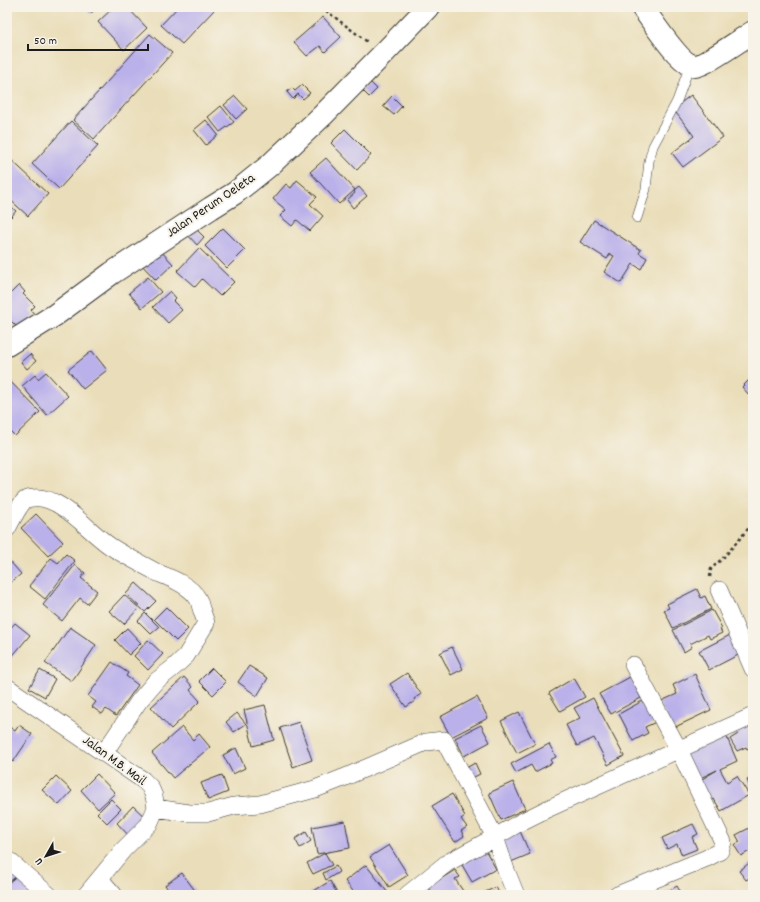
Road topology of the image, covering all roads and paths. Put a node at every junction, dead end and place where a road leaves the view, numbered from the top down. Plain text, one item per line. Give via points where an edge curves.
1 (321, 7) edge
2 (428, 7) edge
3 (642, 7) edge
4 (753, 32) edge
5 (384, 54) junction
6 (690, 65) junction
7 (637, 218) dead end
8 (7, 345) edge
9 (753, 523) edge
10 (7, 529) edge
11 (719, 590) joint
12 (633, 665) dead end
13 (753, 669) edge
14 (7, 687) edge
15 (753, 716) edge
16 (679, 750) junction
17 (104, 753) junction
18 (156, 808) junction
19 (495, 838) junction
20 (7, 859) edge
21 (100, 879) junction
22 (409, 894) edge
23 (49, 895) edge
24 (86, 895) edge
25 (114, 895) edge
26 (516, 895) edge
27 (617, 895) edge

1 - 5 path
2 - 5 street, Jalan Perum Oeleta
3 - 6 street via 673,50
4 - 6 street via 700,65
5 - 8 street, Jalan Perum Oeleta via 270,165 235,193
6 - 7 lane via 677,101 653,146 646,189
9 - 11 path via 711,569 710,579
10 - 17 street via 24,500 44,498 72,514 109,546 182,584 198,599 206,623 186,656 155,682
11 - 13 street
12 - 16 street
14 - 17 street, Jalan M.B. Mail
15 - 16 street
16 - 19 street via 547,809
16 - 27 street via 722,842 720,850 707,858
17 - 18 street, Jalan M.B. Mail via 150,787
18 - 19 street via 208,813 234,806 260,804 315,789 426,742 444,740
18 - 21 street via 149,824 123,850
19 - 22 street via 447,863
19 - 26 street
20 - 23 street
21 - 24 street
21 - 25 street

